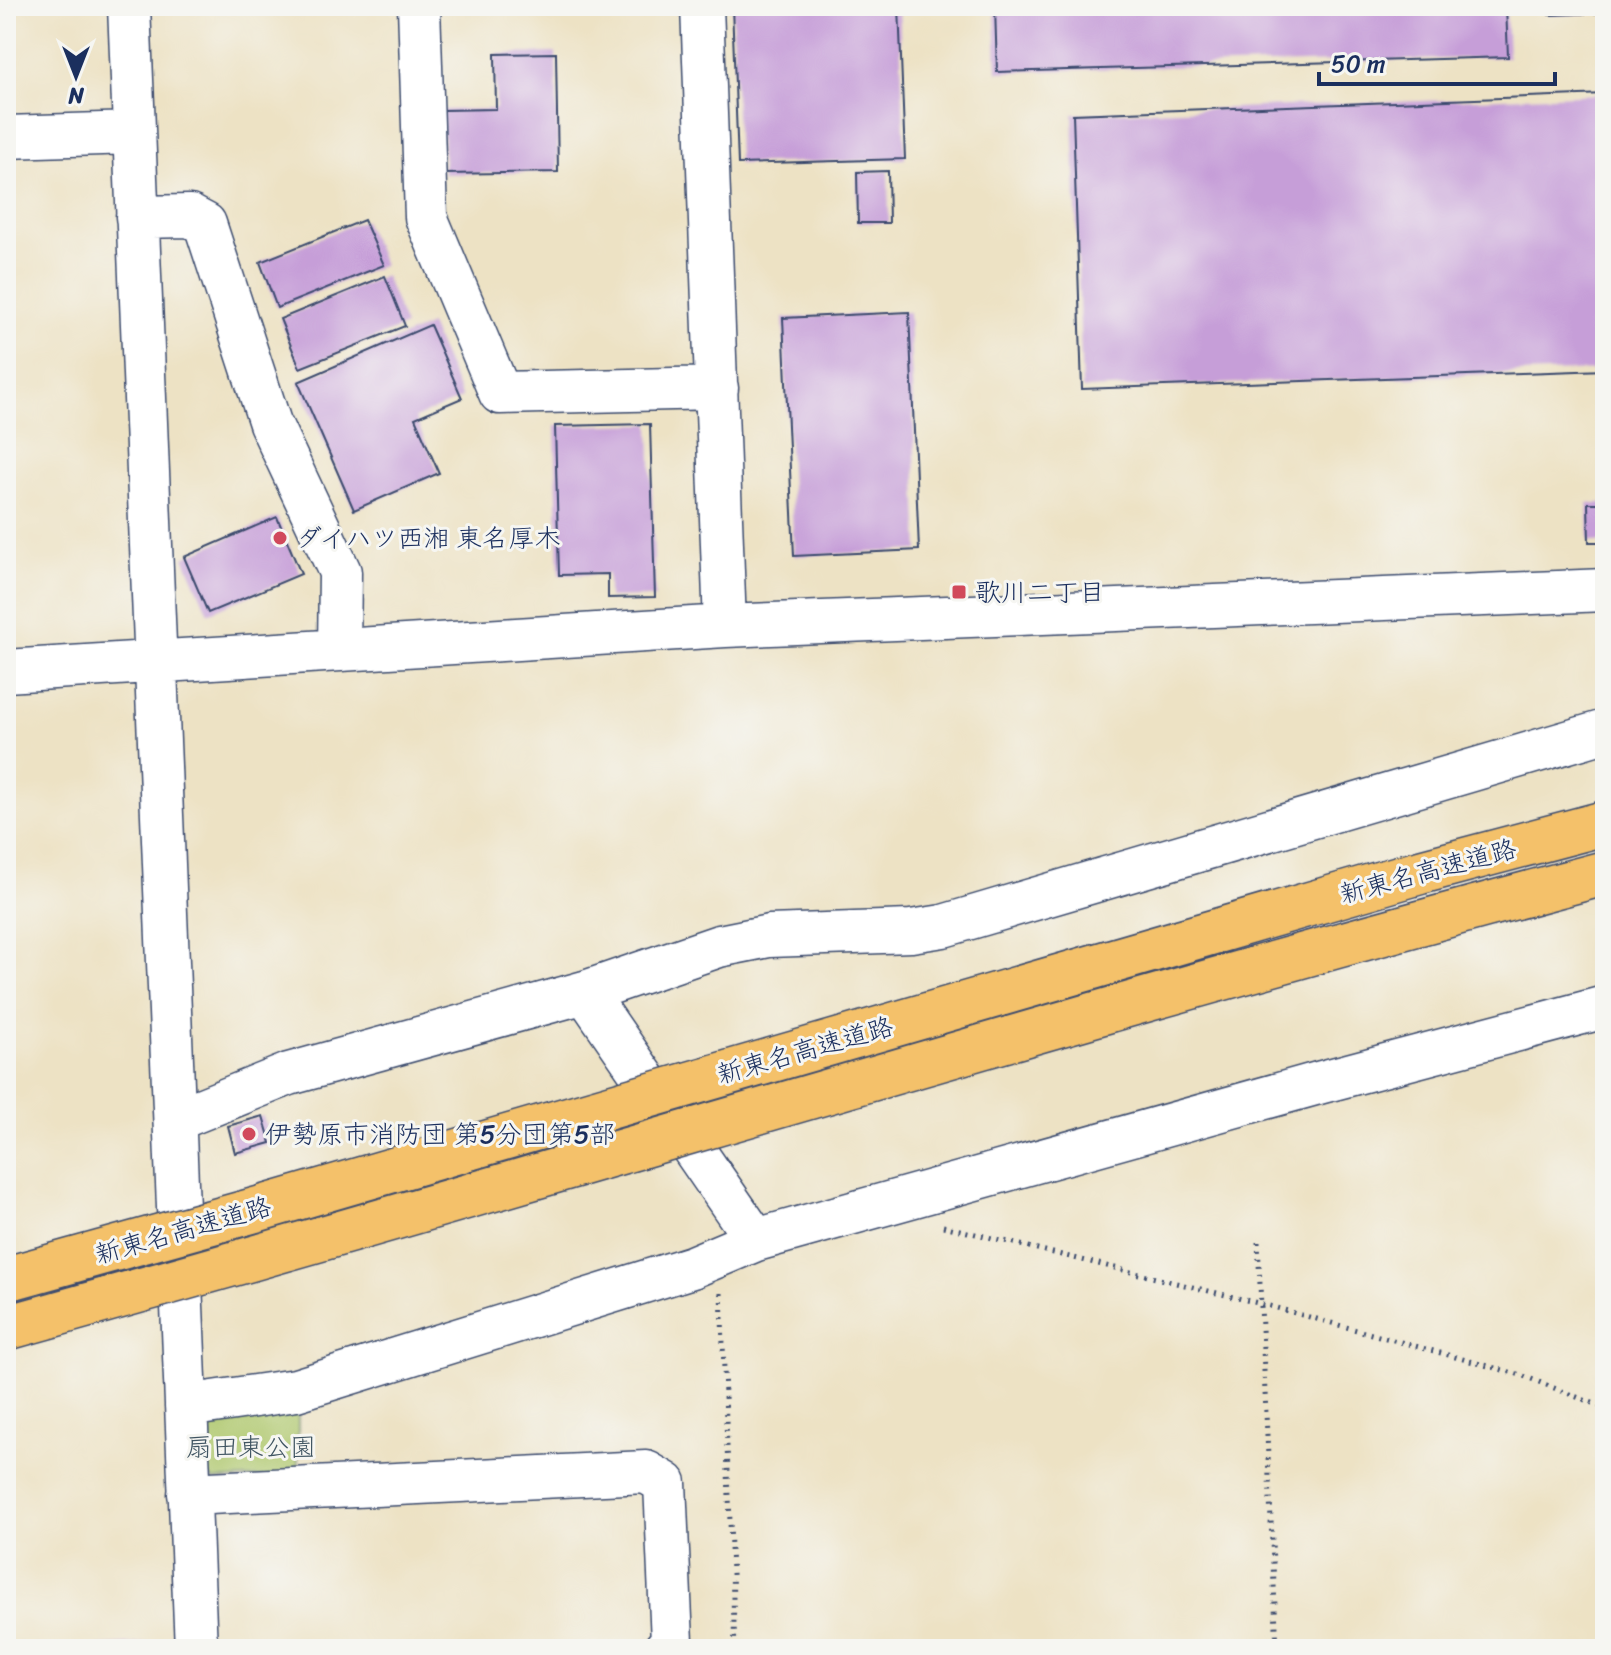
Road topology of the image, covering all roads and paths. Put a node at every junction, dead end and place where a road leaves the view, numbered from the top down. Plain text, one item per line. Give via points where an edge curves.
1 (129, 6) edge
2 (419, 6) edge
3 (702, 6) edge
4 (134, 133) junction
5 (6, 137) edge
6 (137, 217) junction
7 (717, 388) junction
8 (1605, 590) edge
9 (725, 626) junction
10 (339, 650) junction
11 (156, 662) junction
12 (6, 671) edge
13 (1605, 731) edge
14 (1605, 823) edge
15 (1605, 873) edge
16 (585, 992) junction
17 (1605, 1007) edge
18 (175, 1120) junction
19 (870, 1209) junction
20 (929, 1223) joint
21 (1258, 1242) dead end
22 (738, 1248) junction
23 (6, 1279) edge
24 (1262, 1304) junction
25 (6, 1328) edge
26 (186, 1406) junction
27 (1605, 1408) edge
28 (189, 1494) junction
29 (196, 1649) edge
30 (665, 1649) edge
31 (735, 1649) edge
32 (1277, 1649) edge

1 - 4 street
2 - 7 street via 426,217 500,393
3 - 7 street
4 - 5 street
4 - 6 street
6 - 10 street via 190,216 205,224 270,423 340,572
6 - 11 street
7 - 9 street
8 - 9 street
9 - 10 street
10 - 11 street
11 - 12 street
11 - 18 street
13 - 16 street via 943,926 769,936 719,946
14 - 23 highway, 新東名高速道路, bridge
15 - 25 highway, 新東名高速道路, bridge
16 - 18 street via 289,1074
16 - 22 street
17 - 19 street
18 - 26 street
19 - 20 street
19 - 22 street
20 - 24 path
21 - 24 path
22 - 26 street via 692,1267 296,1390
22 - 31 path
24 - 27 path via 1521,1375
24 - 32 path
26 - 28 street
28 - 29 street
28 - 30 street via 646,1472 665,1483 672,1642

